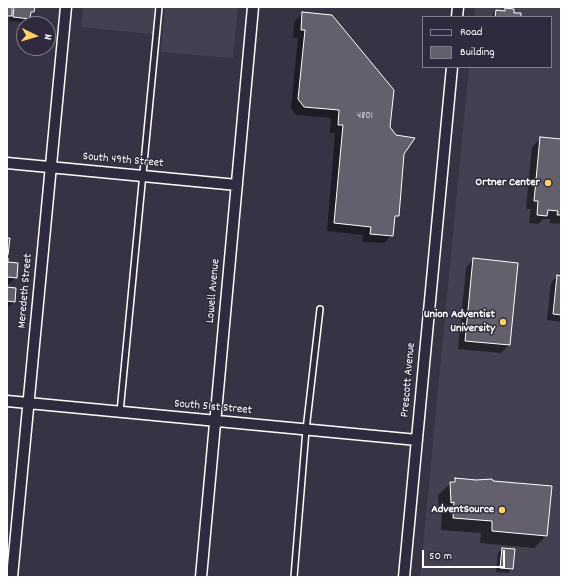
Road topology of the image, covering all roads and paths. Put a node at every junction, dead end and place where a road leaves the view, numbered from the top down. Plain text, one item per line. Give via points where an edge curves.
1 (66, 7) edge
2 (159, 7) edge
3 (253, 7) edge
4 (452, 68) edge
5 (7, 163) edge
6 (51, 167) junction
7 (142, 176) junction
8 (237, 185) junction
9 (320, 309) dead end
10 (7, 401) edge
11 (28, 404) junction
12 (120, 412) junction
13 (216, 421) junction
14 (306, 430) junction
15 (417, 440) junction
16 (12, 577) edge
17 (201, 577) edge
18 (294, 577) edge
19 (404, 577) edge

1 - 6 street, Meredeth Street
2 - 7 lane
3 - 8 street, Lowell Avenue
4 - 15 street, Prescott Avenue
5 - 6 street, South 49th Street
6 - 7 street, South 49th Street
6 - 11 street, Meredeth Street
7 - 8 street, South 49th Street
7 - 12 lane
8 - 13 street, Lowell Avenue
9 - 14 lane
10 - 11 street, South 51st Street
11 - 12 street, South 51st Street
11 - 16 street, Meredeth Street
12 - 13 street, South 51st Street
13 - 14 street, South 51st Street
13 - 17 street, Lowell Avenue
14 - 15 street, South 51st Street
14 - 18 lane
15 - 19 street, Prescott Avenue

